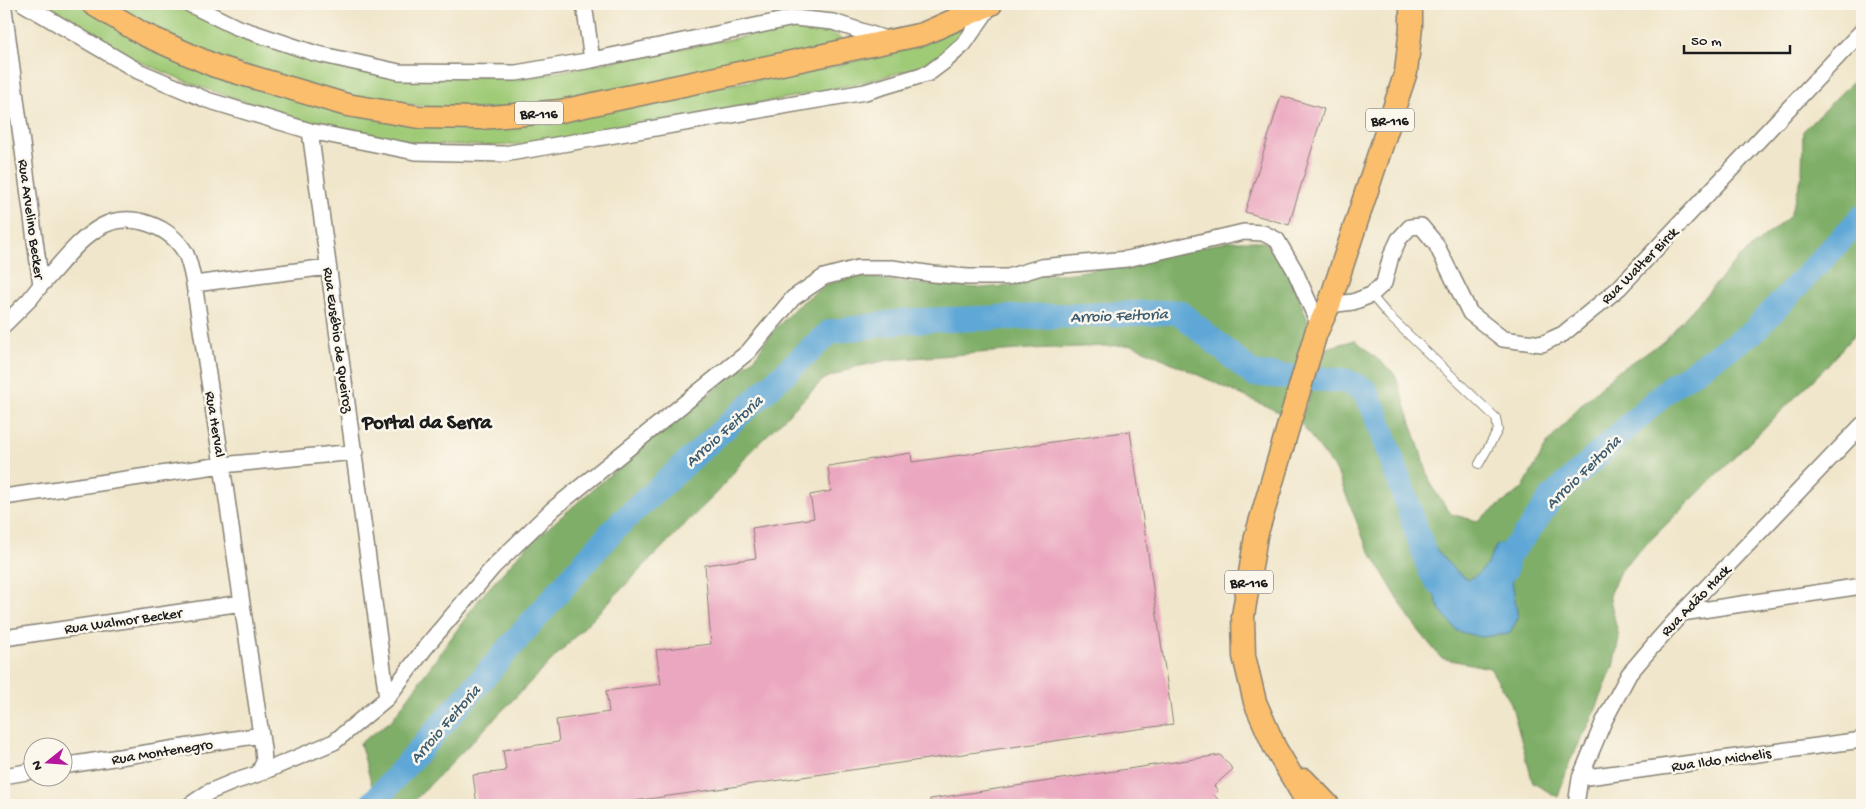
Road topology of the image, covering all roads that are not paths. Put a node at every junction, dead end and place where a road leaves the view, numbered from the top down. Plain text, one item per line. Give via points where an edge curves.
1 (24, 4) edge
2 (93, 4) edge
3 (189, 4) edge
4 (584, 4) edge
5 (992, 4) edge
6 (1411, 4) edge
7 (4, 9) edge
8 (1861, 35) edge
9 (891, 41) junction
10 (592, 60) junction
11 (310, 131) junction
12 (328, 267) junction
13 (194, 284) junction
14 (41, 285) junction
15 (1371, 294) junction
16 (1329, 305) junction
17 (4, 325) edge
18 (1318, 329) junction
19 (1862, 425) edge
20 (355, 452) junction
21 (1479, 464) dead end
22 (222, 465) junction
23 (4, 497) edge
24 (1862, 586) edge
25 (242, 603) junction
26 (1682, 613) junction
27 (4, 638) edge
28 (387, 698) junction
29 (261, 735) junction
30 (1862, 740) edge
31 (1275, 748) junction
32 (72, 764) edge
33 (22, 773) edge
34 (258, 774) junction
35 (4, 776) edge
36 (1580, 778) junction
37 (190, 805) edge
38 (1309, 805) edge
39 (1328, 805) edge
40 (1576, 805) edge

1 - 11 street via 138,71 207,100
2 - 9 main road, BR-116 via 143,34 214,66 347,104 420,117 480,118 561,111
3 - 10 street via 236,27 314,53 399,72 516,74
4 - 10 street
5 - 9 main road, BR-116 via 923,34
5 - 11 street via 964,44 929,73 865,92 504,154 415,152
6 - 16 main road, BR-116 via 1406,72
7 - 14 street, Rua Arvelino Becker
8 - 15 street, Rua Walter Birck via 1619,288 1564,334 1542,344 1503,339 1470,313 1436,244 1421,226 1410,227 1399,238 1384,283
9 - 10 street via 833,22 794,18
11 - 12 street, Rua Eusébio de Queiroz
12 - 13 street
12 - 20 street, Rua Eusébio de Queiroz
13 - 14 street, Rua Herval via 186,255 171,236 160,228 124,220 112,222 94,232
13 - 22 street, Rua Herval
14 - 17 street, Rua Arvelino Becker
15 - 16 street via 1353,302
15 - 21 lane via 1389,316 1496,418 1498,430
16 - 18 main road, BR-116
18 - 28 street via 1294,269 1277,240 1263,233 1244,232 1127,259 1041,267 1008,277 858,268 824,277 793,298 748,352 553,509 494,566
18 - 31 main road, BR-116 via 1256,536 1243,616 1244,656 1255,702
19 - 26 street, Rua Adão Hack
20 - 22 street
20 - 28 street, Rua Eusébio de Queiroz
22 - 23 street
22 - 25 street, Rua Herval
24 - 26 street
25 - 27 street, Rua Walmor Becker
25 - 29 street, Rua Herval
26 - 36 street, Rua Adão Hack via 1629,674 1604,721
28 - 34 street via 334,742
29 - 32 street, Rua Montenegro
29 - 34 street, Rua Herval via 264,762
30 - 36 street, Rua Ildo Michelis
31 - 38 main road, BR-116
31 - 39 main road, BR-116
33 - 35 street
34 - 37 street via 209,792
36 - 40 street, Rua Adão Hack

